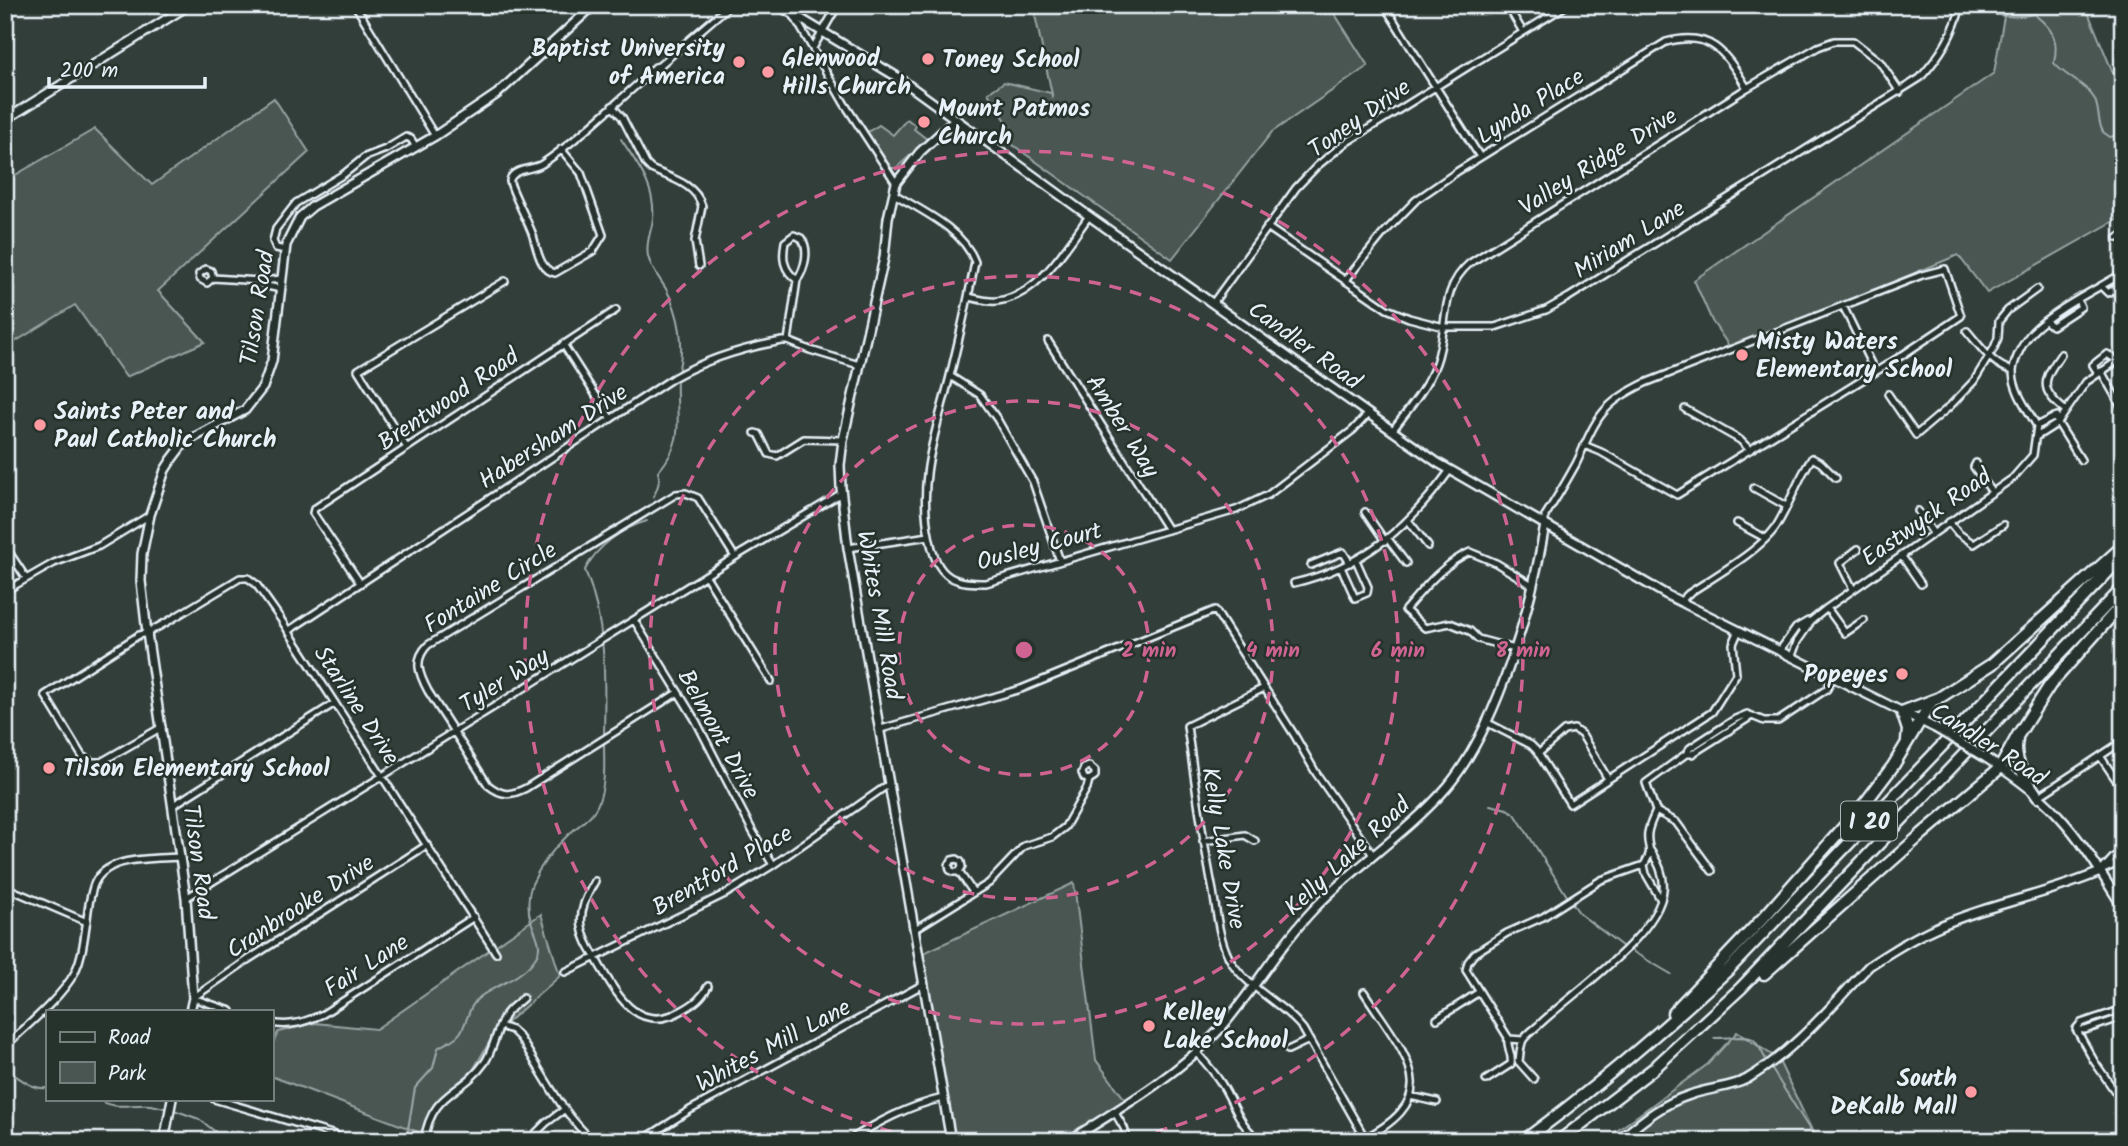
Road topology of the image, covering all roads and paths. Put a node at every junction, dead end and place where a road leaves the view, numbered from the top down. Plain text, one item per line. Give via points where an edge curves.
1 (189, 5) edge
2 (355, 5) edge
3 (594, 5) edge
4 (730, 5) edge
5 (778, 5) edge
6 (838, 5) edge
7 (1384, 5) edge
8 (1507, 5) edge
9 (1567, 5) edge
10 (1961, 5) edge
11 (793, 13) junction
12 (821, 31) junction
13 (1523, 32) junction
14 (813, 48) junction
15 (1435, 87) junction
16 (1746, 88) junction
17 (1900, 92) junction
18 (612, 106) junction
19 (6, 118) edge
20 (956, 119) junction
21 (435, 136) junction
22 (416, 147) junction
23 (561, 149) junction
24 (1480, 157) junction
25 (897, 183) junction
26 (894, 194) junction
27 (1089, 216) junction
28 (1267, 227) junction
29 (285, 250) junction
30 (699, 265) dead end
31 (2123, 272) edge
32 (213, 278) dead end
33 (282, 279) junction
34 (797, 280) junction
35 (260, 281) junction
36 (505, 281) dead end
37 (1345, 281) junction
38 (2123, 283) edge
39 (2102, 286) junction
40 (281, 289) junction
41 (2037, 289) dead end
42 (969, 297) junction
43 (1213, 303) junction
44 (1843, 306) junction
45 (616, 310) dead end
46 (1444, 327) junction
47 (1967, 331) dead end
48 (788, 341) junction
49 (1048, 341) dead end
50 (562, 344) junction
51 (2061, 354) dead end
52 (1989, 358) junction
53 (2120, 359) edge
54 (859, 365) junction
55 (2013, 371) junction
56 (1875, 372) junction
57 (2099, 372) junction
58 (950, 376) junction
59 (1888, 394) dead end
60 (1685, 409) dead end
61 (2123, 410) edge
62 (2066, 411) junction
63 (1368, 414) junction
64 (611, 419) junction
65 (2056, 420) junction
66 (2037, 426) junction
67 (1392, 431) junction
68 (755, 433) dead end
69 (2036, 437) junction
70 (843, 440) junction
71 (1584, 445) junction
72 (407, 448) junction
73 (1750, 450) junction
74 (2081, 460) dead end
75 (1976, 463) dead end
76 (1450, 470) junction
77 (1836, 478) dead end
78 (1754, 488) dead end
79 (1992, 492) junction
80 (842, 493) junction
81 (1786, 506) junction
82 (1918, 511) dead end
83 (1365, 512) dead end
84 (150, 515) junction
85 (1408, 520) junction
86 (1949, 522) junction
87 (1737, 523) dead end
88 (1545, 525) junction
89 (2003, 525) dead end
90 (1168, 530) junction
91 (1933, 533) junction
92 (929, 536) junction
93 (1765, 538) junction
94 (1386, 540) junction
95 (5, 546) edge
96 (1428, 546) dead end
97 (2123, 546) edge
98 (848, 548) junction
99 (1858, 549) dead end
100 (1901, 555) junction
101 (2123, 556) edge
102 (735, 557) junction
103 (1060, 561) junction
104 (1353, 562) junction
105 (1406, 563) dead end
106 (1311, 565) dead end
107 (1341, 567) junction
108 (706, 576) junction
109 (26, 578) junction
110 (360, 583) junction
111 (1294, 583) dead end
112 (1532, 584) junction
113 (1921, 584) dead end
114 (2123, 588) edge
115 (1853, 589) junction
116 (5, 591) edge
117 (1680, 602) junction
118 (2123, 603) edge
119 (1827, 608) junction
120 (634, 620) junction
121 (1864, 620) dead end
122 (1739, 630) junction
123 (1800, 630) junction
124 (288, 631) junction
125 (147, 633) junction
126 (1515, 649) junction
127 (1780, 650) junction
128 (1793, 656) junction
129 (1833, 676) junction
130 (771, 681) dead end
131 (1264, 688) junction
132 (677, 693) junction
133 (1932, 701) junction
134 (335, 703) junction
135 (1902, 712) junction
136 (1919, 721) junction
137 (1486, 722) junction
138 (162, 727) junction
139 (881, 729) junction
140 (454, 732) junction
141 (2018, 734) junction
142 (2123, 741) edge
143 (1906, 744) junction
144 (1538, 754) junction
145 (2100, 756) junction
146 (2000, 768) junction
147 (382, 776) junction
148 (1608, 779) junction
149 (1089, 780) dead end
150 (889, 784) junction
151 (2123, 790) edge
152 (2038, 797) junction
153 (172, 806) junction
154 (1656, 811) junction
155 (1203, 841) junction
156 (1255, 841) dead end
157 (427, 845) junction
158 (1650, 850) junction
159 (2123, 851) edge
160 (1373, 855) junction
161 (179, 857) junction
162 (2123, 861) edge
163 (773, 864) junction
164 (1644, 865) junction
165 (1712, 871) dead end
166 (959, 872) dead end
167 (2100, 872) junction
168 (594, 881) dead end
169 (6, 890) edge
170 (972, 892) junction
171 (186, 898) junction
172 (1661, 900) junction
173 (2123, 908) edge
174 (474, 917) junction
175 (86, 922) junction
176 (915, 929) junction
177 (496, 953) dead end
178 (595, 957) junction
179 (565, 972) dead end
180 (924, 984) junction
181 (708, 986) dead end
182 (1253, 986) junction
183 (1364, 992) dead end
184 (1479, 992) junction
185 (193, 998) junction
186 (523, 998) dead end
187 (2123, 1009) edge
188 (190, 1010) edge
189 (228, 1010) edge
190 (2123, 1017) edge
191 (1437, 1019) dead end
192 (273, 1024) edge
193 (500, 1026) junction
194 (2076, 1029) junction
195 (1694, 1033) junction
196 (1508, 1037) junction
197 (1309, 1040) junction
198 (1523, 1040) junction
199 (5, 1046) edge
200 (1288, 1050) dead end
201 (1197, 1053) junction
202 (1511, 1059) junction
203 (1519, 1061) junction
204 (1608, 1077) junction
205 (1534, 1079) dead end
206 (1486, 1080) dead end
207 (1410, 1096) junction
208 (943, 1098) junction
209 (172, 1100) edge
210 (217, 1100) edge
211 (1437, 1102) dead end
212 (2123, 1103) edge
213 (565, 1108) junction
214 (1114, 1111) junction
215 (1362, 1139) edge
216 (164, 1141) edge
217 (347, 1141) edge
218 (424, 1141) edge
219 (528, 1141) edge
220 (594, 1141) edge
221 (641, 1141) edge
222 (848, 1141) edge
223 (951, 1141) edge
224 (1068, 1141) edge
225 (1128, 1141) edge
226 (1262, 1141) edge
227 (1523, 1141) edge
228 (1559, 1141) edge
229 (1618, 1141) edge

1 - 19 street
2 - 21 street
3 - 21 street, Tilson Road via 497,94
4 - 18 street
5 - 11 street, Candler Road
6 - 12 street
7 - 15 street
8 - 13 street
9 - 13 street, Toney Drive
10 - 17 street, Miriam Lane via 1941,53 1920,78
11 - 12 street, Candler Road
11 - 14 street
12 - 14 street
12 - 20 street, Candler Road
13 - 15 street, Toney Drive
14 - 25 street
15 - 24 street
15 - 28 street, Toney Drive via 1326,158
16 - 17 street, Valley Ridge Drive via 1818,47 1853,41 1880,62
16 - 24 street, Lynda Place via 1721,50 1700,39 1666,41
16 - 46 street, Valley Ridge Drive via 1470,263 1453,283
17 - 46 street, Miriam Lane via 1546,310 1495,327
18 - 23 street
18 - 30 street via 646,164 688,185 700,200 695,241
20 - 25 street, Whites Mill Road via 920,152
20 - 27 street, Candler Road
21 - 22 street, Tilson Road
22 - 29 street, Tilson Road via 313,206 300,217
22 - 29 street via 411,139 401,139 296,203 276,229 273,241 276,248
23 - 23 street via 581,173 603,235 593,251 555,273 542,263 509,181 515,173 536,168
24 - 37 street, Lynda Place via 1416,200
25 - 26 street, Whites Mill Road
26 - 42 street, Ousley Court via 953,232 968,248 975,262
26 - 54 street, Whites Mill Road
27 - 42 street via 1028,290 995,301
27 - 43 street, Candler Road
28 - 37 street, Miriam Lane
28 - 43 street, Toney Drive
29 - 33 street, Tilson Road
31 - 39 street
32 - 35 street
33 - 35 street
33 - 40 street, Tilson Road
34 - 34 street via 783,257 785,242 798,235 807,248
34 - 48 street
35 - 40 street
36 - 72 street via 358,370
37 - 46 street, Miriam Lane via 1387,309
38 - 39 street via 2108,293
39 - 55 street via 2078,300 2081,307 2052,326 2046,321 2031,333
40 - 84 street, Tilson Road via 272,361 262,387 245,410 181,447 165,470
41 - 52 street via 1999,321
42 - 58 street, Ousley Court
43 - 63 street, Candler Road
44 - 56 street
44 - 56 street via 1945,269 1961,316
44 - 71 street via 1645,383 1601,414
45 - 50 street, Brentwood Road
46 - 67 street, Valley Ridge Drive via 1432,373
47 - 52 street
48 - 54 street
48 - 64 street, Habersham Drive via 736,350 701,363
49 - 90 street, Amber Way
50 - 64 street
50 - 72 street, Brentwood Road
51 - 62 street via 2045,383 2048,394
52 - 55 street
52 - 59 street via 1949,408 1916,435
53 - 57 street via 2107,355 2093,365
54 - 70 street, Whites Mill Road
55 - 66 street via 2016,389
56 - 73 street
57 - 61 street
57 - 62 street
58 - 92 street, Ousley Court via 927,467
58 - 103 street via 980,395 997,419 1033,482
60 - 73 street
62 - 65 street
63 - 67 street, Candler Road
63 - 90 street, Ousley Court via 1268,495 1236,510
64 - 110 street, Habersham Drive
65 - 66 street
65 - 69 street
65 - 74 street
66 - 69 street, Eastwyck Road
67 - 76 street, Candler Road
68 - 70 street via 769,454 777,456 807,438
69 - 79 street, Eastwyck Road via 2033,455 2013,478
70 - 80 street, Whites Mill Road
71 - 73 street via 1677,495
71 - 88 street via 1545,516
72 - 110 street, Brentwood Road via 314,509
75 - 79 street via 1974,467
76 - 85 street
76 - 88 street, Candler Road
77 - 81 street via 1812,458
78 - 81 street
79 - 86 street, Eastwyck Road
80 - 98 street, Whites Mill Road
80 - 102 street, Tyler Way
81 - 93 street
82 - 91 street
83 - 94 street
84 - 109 street via 99,546
84 - 125 street, Tilson Road via 141,581
85 - 94 street
85 - 96 street
86 - 89 street via 1974,544
86 - 91 street, Eastwyck Road
87 - 93 street
88 - 112 street, Kelly Lake Road
88 - 117 street, Candler Road
90 - 103 street, Ousley Court
91 - 100 street, Eastwyck Road
92 - 98 street
92 - 103 street, Ousley Court via 940,568 951,578 968,582 986,583
93 - 117 street
94 - 104 street
94 - 105 street
95 - 109 street
97 - 133 highway via 1992,664
98 - 139 street, Whites Mill Road
99 - 115 street via 1840,563
100 - 113 street
100 - 115 street, Eastwyck Road
101 - 204 highway, I 20 via 1729,969
102 - 108 street, Tyler Way
102 - 140 street, Fontaine Circle via 698,498 676,494 428,645 420,655 419,671
104 - 106 street via 1343,552
104 - 107 street
104 - 107 street via 1367,593 1355,598
107 - 111 street
108 - 120 street, Tyler Way
108 - 130 street
109 - 116 street
110 - 124 street, Habersham Drive
112 - 126 street, Kelly Lake Road
112 - 126 street via 1470,552 1419,593 1405,611 1424,628 1450,623 1478,639
114 - 195 highway, I 20 via 1765,965
115 - 119 street, Eastwyck Road
117 - 122 street, Candler Road
118 - 141 highway via 2050,685
119 - 121 street via 1845,633
119 - 123 street, Eastwyck Road via 1801,623
120 - 132 street, Belmont Drive
120 - 140 street, Tyler Way
122 - 127 street, Candler Road
122 - 148 street via 1733,644 1736,674 1712,712
123 - 127 street, Eastwyck Road
123 - 128 street
124 - 125 street, Starline Drive via 257,584 244,577
124 - 134 street, Starline Drive
125 - 138 street, Tilson Road
125 - 138 street via 45,695 82,756 92,762 101,762
126 - 137 street, Kelly Lake Road
127 - 128 street, Candler Road
128 - 129 street, Candler Road
129 - 135 street, Candler Road
129 - 154 street via 1827,690 1778,721 1766,722 1747,714 1690,748 1646,783
131 - 139 street via 1215,610 1021,690
131 - 155 street, Kelly Lake Drive via 1187,726
131 - 160 street
132 - 140 street, Fontaine Circle via 514,794 497,792 488,785
132 - 163 street, Belmont Drive
133 - 135 highway
133 - 136 highway
134 - 147 street, Starline Drive
134 - 153 street
135 - 136 street, Candler Road
135 - 143 highway via 1908,730
136 - 143 highway
136 - 146 street, Candler Road, bridge
137 - 144 street via 1531,745
137 - 160 street, Kelly Lake Road via 1448,786
138 - 153 street, Tilson Road
139 - 150 street, Whites Mill Road
140 - 147 street, Tyler Way
141 - 146 highway
141 - 152 highway via 2015,755
142 - 145 street
143 - 204 highway via 1880,785 1827,847
144 - 148 street via 1570,804
144 - 148 street via 1564,731 1574,729 1583,735
145 - 151 street
145 - 152 street
146 - 152 street, Candler Road
146 - 195 highway
147 - 157 street, Starline Drive
147 - 171 street, Tyler Way
149 - 170 street via 1065,827 1024,846 989,883
150 - 163 street, Brentford Place
150 - 176 street, Whites Mill Road
152 - 167 street, Candler Road via 2057,813
153 - 161 street, Tilson Road
154 - 158 street via 1647,836
154 - 165 street via 1676,822
155 - 156 street via 1245,835
155 - 182 street, Kelly Lake Drive via 1224,949
157 - 174 street, Starline Drive
157 - 185 street, Cranbrooke Drive
158 - 164 street
158 - 172 street via 1661,869
159 - 167 street
160 - 182 street, Kelly Lake Road via 1310,913
161 - 171 street, Tilson Road
161 - 175 street via 129,861 108,869 93,885
162 - 167 street
163 - 178 street, Brentford Place via 727,893
164 - 172 street
164 - 184 street via 1601,880 1475,953 1466,970
166 - 170 street
167 - 173 street, Candler Road
167 - 229 street via 1964,917 1885,956 1784,1054 1746,1079 1675,1100
168 - 178 street via 585,898 582,927
169 - 175 street
170 - 176 street
171 - 185 street, Tilson Road
172 - 198 street via 1642,932
174 - 177 street, Starline Drive
174 - 192 street, Fair Lane via 323,1014 296,1024
175 - 199 street via 81,958 69,982
176 - 180 street, Whites Mill Road
178 - 179 street, Brentford Place
178 - 181 street via 619,997 645,1016 664,1018 678,1013 702,998
180 - 208 street, Whites Mill Road
180 - 221 street, Whites Mill Lane
182 - 197 street, Kelly Lake Drive via 1293,1016
182 - 201 street, Kelly Lake Road
183 - 207 street via 1409,1063 1413,1077
184 - 191 street
184 - 196 street
185 - 188 street, Tilson Road
185 - 189 street
186 - 193 street
187 - 194 street via 2081,1023
190 - 194 street
193 - 213 street via 520,1038
193 - 218 street via 485,1062 434,1109
194 - 212 street
195 - 228 highway, I 20
196 - 198 street
196 - 202 street
197 - 200 street
197 - 215 street, Kelly Lake Drive
198 - 203 street
201 - 214 street, Kelly Lake Road
201 - 226 street via 1222,1083 1241,1121
202 - 203 street
202 - 206 street via 1510,1065
203 - 205 street
204 - 227 highway, I 20
207 - 211 street
207 - 215 street via 1402,1113
208 - 222 street via 921,1103
208 - 223 street, Whites Mill Road
209 - 216 street
210 - 217 street
213 - 219 street
213 - 220 street
214 - 224 street, Kelly Lake Road
214 - 225 street

